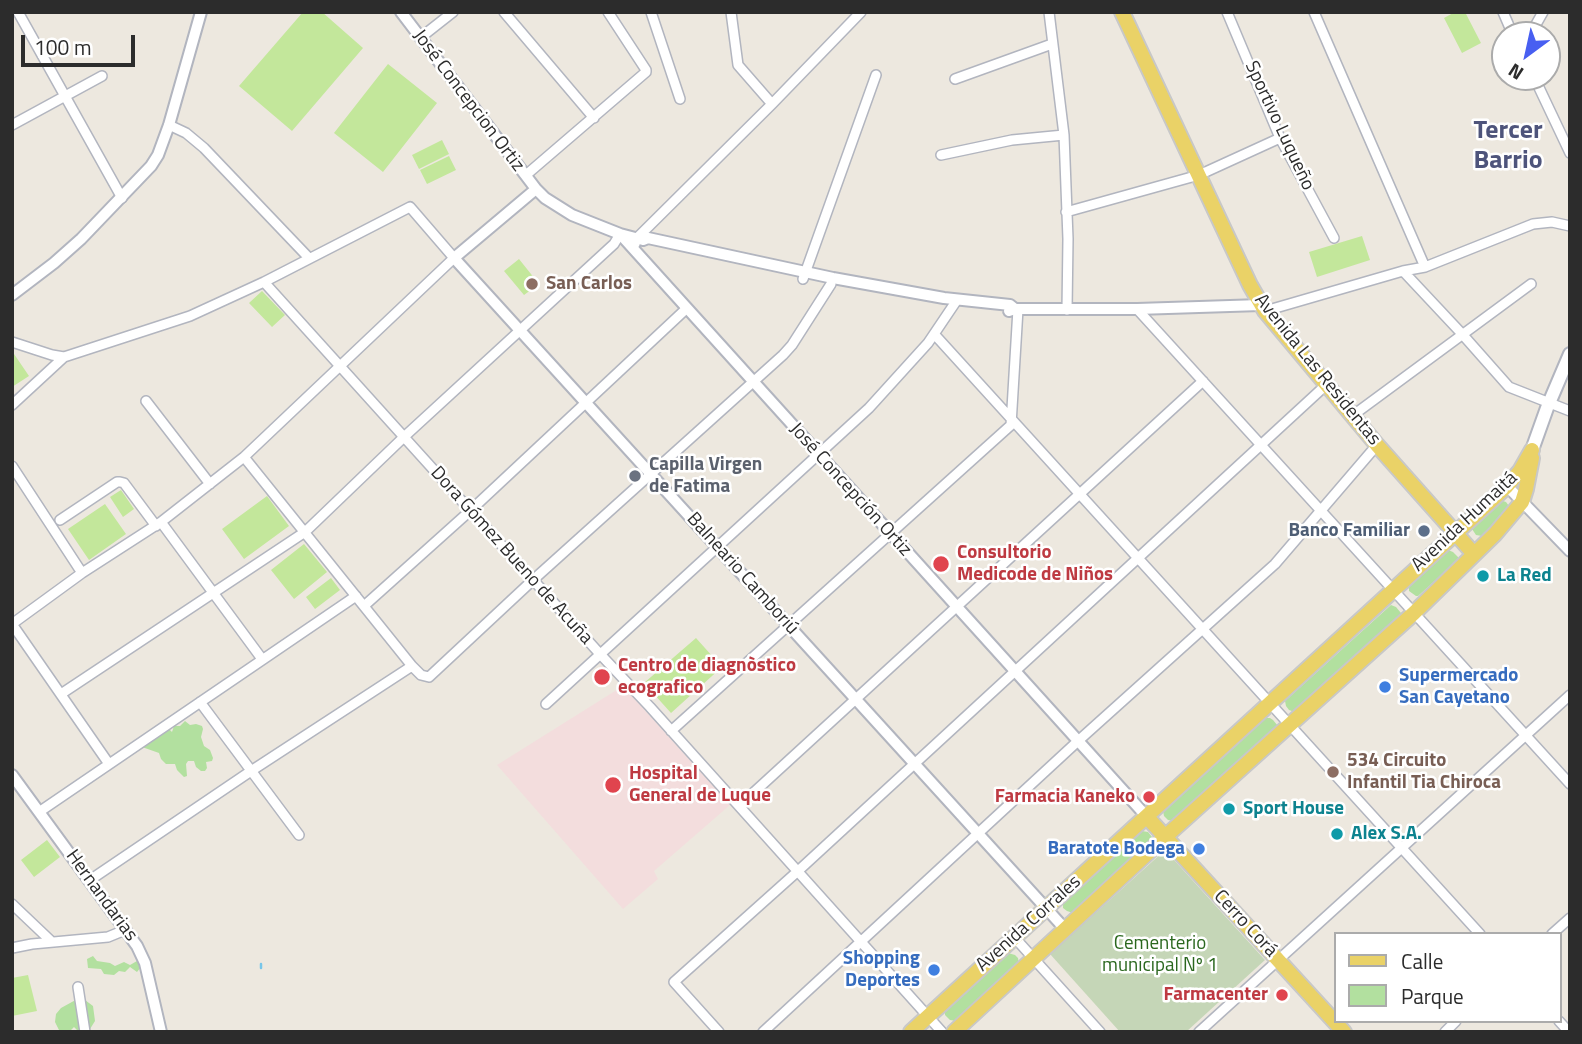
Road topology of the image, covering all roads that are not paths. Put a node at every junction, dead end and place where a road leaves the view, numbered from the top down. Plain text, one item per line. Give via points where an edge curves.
1 (18, 12) edge
2 (201, 12) edge
3 (401, 12) edge
4 (453, 12) edge
5 (504, 12) edge
6 (608, 12) edge
7 (651, 12) edge
8 (731, 12) edge
9 (861, 12) edge
10 (1049, 12) edge
11 (1122, 12) edge
12 (1227, 12) edge
13 (1314, 12) edge
14 (420, 38) junction
15 (1052, 44) junction
16 (876, 75) dead end
17 (102, 76) dead end
18 (955, 79) dead end
19 (1541, 91) edge
20 (65, 96) junction
21 (680, 99) dead end
22 (772, 104) junction
23 (594, 118) junction
24 (12, 125) edge
25 (169, 125) junction
26 (1064, 135) junction
27 (1280, 138) junction
28 (1570, 153) edge
29 (942, 155) dead end
30 (1199, 175) junction
31 (526, 176) junction
32 (536, 188) junction
33 (122, 198) junction
34 (1066, 212) junction
35 (1570, 226) edge
36 (620, 234) junction
37 (1334, 238) dead end
38 (640, 239) junction
39 (639, 257) junction
40 (309, 258) junction
41 (454, 258) junction
42 (1425, 267) junction
43 (1403, 271) junction
44 (805, 275) junction
45 (264, 282) junction
46 (1531, 284) dead end
47 (831, 285) junction
48 (12, 295) edge
49 (955, 303) junction
50 (1263, 308) junction
51 (686, 309) junction
52 (1017, 309) junction
53 (1137, 309) junction
54 (1067, 310) junction
55 (519, 330) junction
56 (935, 335) junction
57 (1463, 335) junction
58 (12, 342) edge
59 (1570, 354) edge
60 (65, 357) junction
61 (340, 366) junction
62 (1203, 381) junction
63 (753, 383) junction
64 (1326, 386) junction
65 (146, 401) dead end
66 (1550, 402) junction
67 (586, 403) junction
68 (12, 405) edge
69 (1570, 411) edge
70 (1352, 416) junction
71 (1013, 421) junction
72 (404, 437) junction
73 (1261, 445) junction
74 (1377, 445) junction
75 (1532, 450) junction
76 (818, 454) junction
77 (244, 457) junction
78 (12, 466) edge
79 (651, 474) junction
80 (210, 484) junction
81 (1507, 486) junction
82 (1080, 494) junction
83 (1522, 502) junction
84 (471, 510) junction
85 (1321, 511) junction
86 (60, 520) dead end
87 (158, 524) junction
88 (304, 532) junction
89 (1454, 533) junction
90 (890, 534) junction
91 (717, 547) junction
92 (1570, 551) edge
93 (1474, 554) junction
94 (1138, 558) junction
95 (82, 573) junction
96 (533, 580) junction
97 (1393, 590) junction
98 (213, 592) junction
99 (356, 596) junction
100 (364, 606) junction
101 (956, 607) junction
102 (1414, 613) junction
103 (12, 624) edge
104 (788, 625) junction
105 (1203, 629) junction
106 (600, 654) junction
107 (262, 659) junction
108 (412, 666) junction
109 (1015, 671) junction
110 (61, 694) junction
111 (1570, 695) edge
112 (855, 699) junction
113 (200, 702) junction
114 (1270, 703) junction
115 (546, 704) dead end
116 (1291, 726) junction
117 (671, 730) junction
118 (1525, 735) junction
119 (1079, 741) junction
120 (109, 764) junction
121 (914, 764) junction
122 (251, 771) junction
123 (12, 775) edge
124 (1570, 784) edge
125 (739, 806) junction
126 (39, 812) junction
127 (1147, 817) junction
128 (978, 834) junction
129 (299, 835) dead end
130 (1165, 837) junction
131 (1401, 848) junction
132 (798, 871) junction
133 (90, 880) junction
134 (12, 904) edge
135 (1046, 909) junction
136 (1570, 918) edge
137 (1065, 929) junction
138 (125, 930) junction
139 (1478, 932) edge
140 (1554, 932) edge
141 (1015, 938) junction
142 (861, 941) junction
143 (52, 942) junction
144 (12, 947) edge
145 (1033, 958) junction
146 (1278, 960) junction
147 (78, 987) dead end
148 (928, 1016) junction
149 (1334, 1022) edge
150 (85, 1032) edge
151 (160, 1032) edge
152 (719, 1032) edge
153 (763, 1032) edge
154 (911, 1032) edge
155 (942, 1032) edge
156 (954, 1032) edge
157 (1100, 1032) edge
158 (1199, 1032) edge

1 - 20 street
2 - 25 street
3 - 14 street, José Concepcion Ortiz
4 - 14 street
5 - 23 street
6 - 23 street via 646,70
7 - 21 street
8 - 22 street via 738,65
9 - 22 street
10 - 15 street
11 - 30 main road, Avenida Las Residentas
12 - 27 street, Sportivo Luqueño
13 - 42 street
14 - 31 street, José Concepcion Ortiz
15 - 18 street
15 - 26 street
16 - 44 street
17 - 20 street
19 - 28 street
20 - 24 street
20 - 33 street
22 - 38 street
23 - 31 street
25 - 33 street via 151,166
25 - 40 street via 204,148
26 - 29 street
26 - 34 street
27 - 30 street
27 - 37 street, Sportivo Luqueño
30 - 34 street
30 - 50 main road, Avenida Las Residentas
31 - 32 street, José Concepcion Ortiz
32 - 36 street, José Concepción Ortiz via 572,215
32 - 41 street
33 - 48 street via 54,263
34 - 54 street
35 - 42 street via 1533,224
36 - 38 street
36 - 39 street, José Concepción Ortiz
36 - 55 street
38 - 39 street via 635,247
38 - 44 street via 651,245
39 - 51 street, José Concepción Ortiz
40 - 41 street, Balneario Camboriú via 410,207
40 - 45 street
41 - 55 street, Balneario Camboriú
41 - 61 street
42 - 43 street
43 - 50 street
43 - 57 street
44 - 47 street
44 - 49 street
45 - 60 street via 190,316
45 - 61 street, Dora Gómez Bueno de Acuña
46 - 57 street
47 - 49 street
47 - 63 street via 792,345
49 - 52 street
49 - 56 street
50 - 53 street
50 - 64 main road, Avenida Las Residentas
51 - 63 street, José Concepción Ortiz
51 - 67 street
52 - 54 street
52 - 71 street
53 - 54 street
53 - 62 street
55 - 67 street, Balneario Camboriú
55 - 72 street
56 - 71 street
56 - 76 street via 869,408
57 - 66 street via 1509,387
57 - 70 street
58 - 60 street
59 - 66 main road
60 - 68 street
61 - 72 street, Dora Gómez Bueno de Acuña
61 - 77 street
62 - 73 street
62 - 82 street
63 - 76 street, José Concepción Ortiz
63 - 79 street
64 - 70 main road, Avenida Las Residentas
64 - 73 street
65 - 80 street
66 - 69 street
66 - 75 main road
67 - 79 street, Balneario Camboriú
67 - 84 street
70 - 74 main road, Avenida Las Residentas
71 - 82 street
71 - 90 street
72 - 84 street, Dora Gómez Bueno de Acuña
72 - 88 street
73 - 85 street
73 - 94 street
74 - 85 street
74 - 89 main road, Avenida Las Residentas
75 - 81 main road, Avenida Humaitá
75 - 83 main road, Avenida Humaitá
76 - 90 street, José Concepción Ortiz
76 - 91 street
77 - 80 street
77 - 88 street
78 - 95 street
79 - 91 street, Balneario Camboriú
79 - 96 street
80 - 87 street
81 - 83 street
81 - 89 main road, Avenida Humaitá
82 - 94 street
82 - 101 street
83 - 92 street
83 - 93 main road, Avenida Humaitá
84 - 96 street, Dora Gómez Bueno de Acuña
84 - 100 street
85 - 97 street
85 - 105 street via 1275,564
86 - 87 street via 120,482
87 - 95 street
87 - 98 street
88 - 98 street
88 - 99 street
89 - 93 main road, Avenida Las Residentas
89 - 97 main road, Avenida Humaitá
90 - 101 street, José Concepción Ortiz
90 - 104 street
91 - 104 street, Balneario Camboriú
91 - 106 street
93 - 102 main road, Avenida Humaitá
94 - 105 street
94 - 109 street
95 - 103 street
96 - 106 street, Dora Gómez Bueno de Acuña
96 - 108 street via 432,676 424,676
97 - 102 street
97 - 114 main road, Avenida Humaitá
98 - 107 street
98 - 110 street
99 - 100 street
99 - 107 street
100 - 108 street
101 - 109 street, José Concepción Ortiz
101 - 112 street
102 - 116 main road, Avenida Humaitá
102 - 118 street
103 - 110 street
104 - 112 street, Balneario Camboriú
104 - 117 street
105 - 114 street
105 - 119 street
106 - 115 street
106 - 117 street, Dora Gómez Bueno de Acuña
107 - 113 street
108 - 122 street
109 - 119 street, José Concepción Ortiz
109 - 121 street
110 - 120 street
111 - 118 street
112 - 121 street, Balneario Camboriú
112 - 125 street
113 - 120 street
113 - 122 street
114 - 116 street
114 - 127 main road, Avenida Humaitá
116 - 130 main road, Avenida Humaitá
116 - 131 street
117 - 125 street, Dora Gómez Bueno de Acuña
118 - 124 street
118 - 131 street
119 - 127 street, José Concepción Ortiz
119 - 128 street
120 - 126 street
121 - 128 street, Balneario Camboriú
121 - 132 street
122 - 129 street
122 - 133 street
123 - 126 street, Hernandarias
125 - 132 street, Dora Gómez Bueno de Acuña
126 - 133 street, Hernandarias
127 - 130 main road, Cerro Corá
127 - 135 main road, Avenida Corrales
128 - 135 street, Balneario Camboriú
128 - 142 street
130 - 137 main road, Avenida Corrales
130 - 146 main road, Cerro Corá
131 - 139 street
131 - 146 street
132 - 142 street, Dora Gómez Bueno de Acuña
132 - 152 street via 674,982
133 - 138 street, Hernandarias
134 - 143 street
135 - 137 street, Balneario Camboriú
135 - 141 main road, Avenida Corrales
136 - 140 street
137 - 145 main road, Avenida Corrales
138 - 143 street via 108,937
138 - 151 street, Hernandarias via 145,962
141 - 145 street
141 - 148 main road, Avenida Corrales
142 - 148 street, Dora Gómez Bueno de Acuña
142 - 153 street
143 - 144 street
145 - 156 main road, Avenida Corrales
145 - 157 street
146 - 149 main road, Cerro Corá
146 - 158 street
147 - 150 street
148 - 154 main road, Avenida Corrales
148 - 155 street, Dora Gómez Bueno de Acuña

